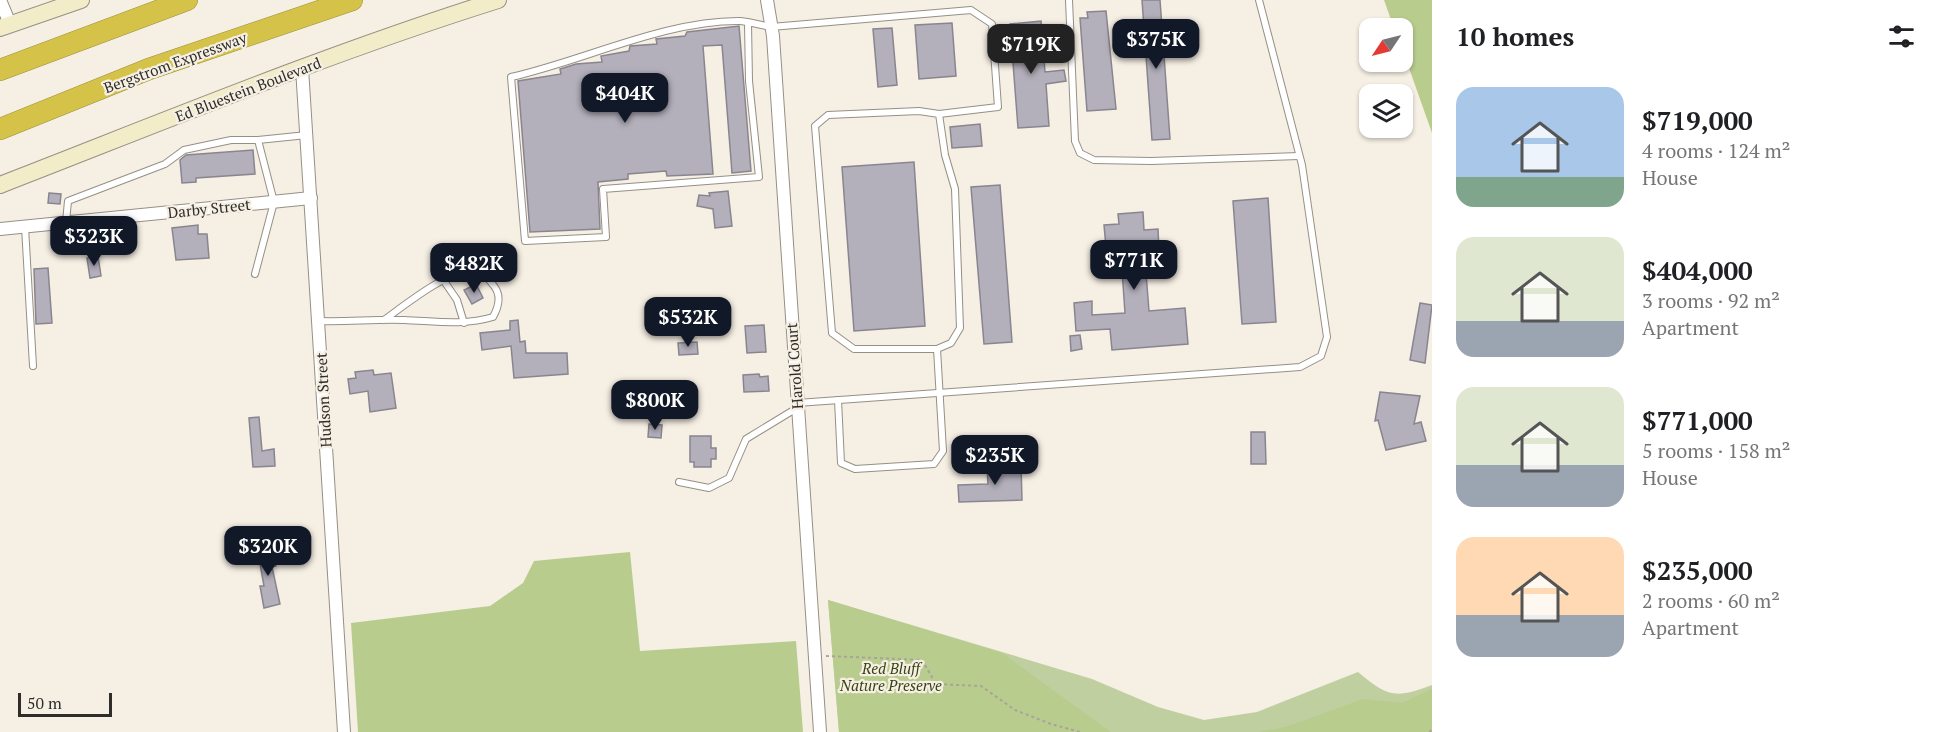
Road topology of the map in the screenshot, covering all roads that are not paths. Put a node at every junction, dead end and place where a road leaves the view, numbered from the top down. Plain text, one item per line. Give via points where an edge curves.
1 (0, 0) edge
2 (81, 0) edge
3 (187, 0) edge
4 (352, 0) edge
5 (498, 0) edge
6 (767, 0) edge
7 (1069, 0) edge
8 (1259, 0) edge
9 (748, 23) junction
10 (5, 26) edge
11 (771, 27) junction
12 (302, 68) junction
13 (0, 70) edge
14 (939, 114) junction
15 (0, 129) edge
16 (308, 135) junction
17 (258, 140) junction
18 (1299, 156) junction
19 (0, 185) edge
20 (311, 198) junction
21 (274, 202) junction
22 (66, 222) junction
23 (25, 226) junction
24 (0, 229) edge
25 (255, 274) dead end
26 (444, 281) junction
27 (384, 320) junction
28 (319, 321) junction
29 (464, 323) junction
30 (937, 350) junction
31 (33, 366) dead end
32 (940, 392) junction
33 (838, 400) junction
34 (797, 405) junction
35 (679, 482) dead end
36 (344, 732) edge
37 (820, 732) edge

1 - 10 street
2 - 10 main road
3 - 13 highway
4 - 15 highway, Bergstrom Expressway via 149,69
5 - 12 main road, Ed Bluestein Boulevard
6 - 11 street, Harold Court
7 - 18 lane via 1075,141 1080,153 1095,160 1151,161
8 - 18 lane
9 - 9 lane via 690,27 511,77 525,241 606,237 603,189 759,177 749,81
9 - 11 lane
11 - 14 lane via 971,10 992,24 998,107
11 - 34 street, Harold Court
12 - 16 street, Hudson Street
12 - 19 main road, Ed Bluestein Boulevard
14 - 30 lane via 945,155 956,189 960,328 951,343
14 - 30 lane via 919,111 828,115 815,126 832,333 854,349
16 - 17 lane
16 - 20 street, Hudson Street
17 - 21 lane
17 - 22 lane via 231,140 184,150 165,164 68,201
18 - 32 lane via 1327,337 1321,356 1300,367
20 - 21 street, Darby Street
20 - 28 street, Hudson Street
21 - 22 street, Darby Street
21 - 25 lane
22 - 23 street, Darby Street
23 - 24 street, Darby Street
23 - 31 lane
26 - 27 lane
26 - 29 lane via 457,300
26 - 29 lane via 474,270 484,273 497,290 499,306 493,317
27 - 28 lane
27 - 29 lane
28 - 36 street, Hudson Street
30 - 32 lane
32 - 33 lane
32 - 33 lane via 943,451 934,464 855,469 841,463
33 - 34 lane
34 - 35 lane via 746,439 729,478 709,488
34 - 37 street, Harold Court

